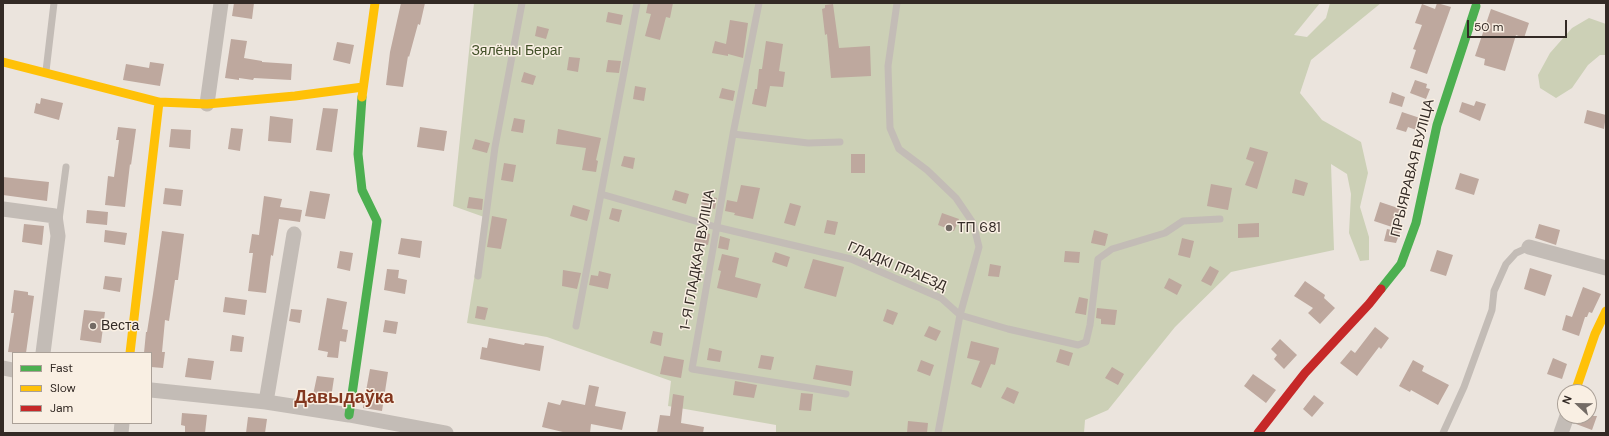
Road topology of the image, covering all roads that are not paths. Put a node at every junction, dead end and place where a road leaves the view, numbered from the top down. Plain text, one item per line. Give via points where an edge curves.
1 (54, 3) edge
2 (221, 3) edge
3 (375, 3) edge
4 (522, 3) edge
5 (637, 3) edge
6 (759, 3) edge
7 (897, 3) edge
8 (1476, 6) dead end
9 (3, 62) edge
10 (46, 74) junction
11 (363, 87) junction
12 (159, 102) junction
13 (207, 104) junction
14 (733, 134) junction
15 (840, 142) dead end
16 (66, 167) dead end
17 (600, 194) junction
18 (3, 209) edge
19 (1220, 219) dead end
20 (716, 227) junction
21 (294, 234) dead end
22 (58, 236) junction
23 (1529, 247) joint
24 (1606, 268) edge
25 (478, 276) dead end
26 (1606, 312) edge
27 (960, 314) junction
28 (576, 326) dead end
29 (43, 352) edge
30 (130, 352) edge
31 (1578, 384) edge
32 (152, 390) edge
33 (846, 394) dead end
34 (266, 402) junction
35 (349, 415) junction
36 (446, 433) edge
37 (938, 433) edge
38 (1258, 433) edge
39 (1443, 433) edge

1 - 10 lane
2 - 13 street
3 - 11 street
4 - 25 lane via 495,147
5 - 17 lane
6 - 14 lane, 1-Я ГЛАДКАЯ ВУЛІЦА
7 - 27 lane via 888,66 890,128 899,149 927,170 956,198 973,223 979,247
8 - 38 street, ПРЫЯРАВАЯ ВУЛІЦА via 1436,125 1416,223 1401,264 1369,304 1305,373
9 - 10 street
10 - 12 street
11 - 13 street
11 - 35 street via 358,154 360,176 362,190 377,221
12 - 13 street
12 - 30 street
14 - 15 lane via 808,143
14 - 20 lane, 1-Я ГЛАДКАЯ ВУЛІЦА
16 - 22 lane
17 - 20 lane, ГЛАДКІ ПРАЕЗД
17 - 28 lane
18 - 22 street via 55,216
19 - 27 lane, ГЛАДКІ ПРАЕЗД via 1183,221 1165,232 1112,249 1098,258 1090,325 1086,342 1078,345
20 - 27 lane, ГЛАДКІ ПРАЕЗД via 851,259 941,298
20 - 33 lane, 1-Я ГЛАДКАЯ ВУЛІЦА via 692,369
21 - 34 street
22 - 29 street
23 - 24 street
23 - 39 lane via 1516,253 1506,264 1494,291 1492,310 1467,380
26 - 31 street via 1595,334
27 - 37 lane
32 - 34 street
34 - 35 street
35 - 36 street

